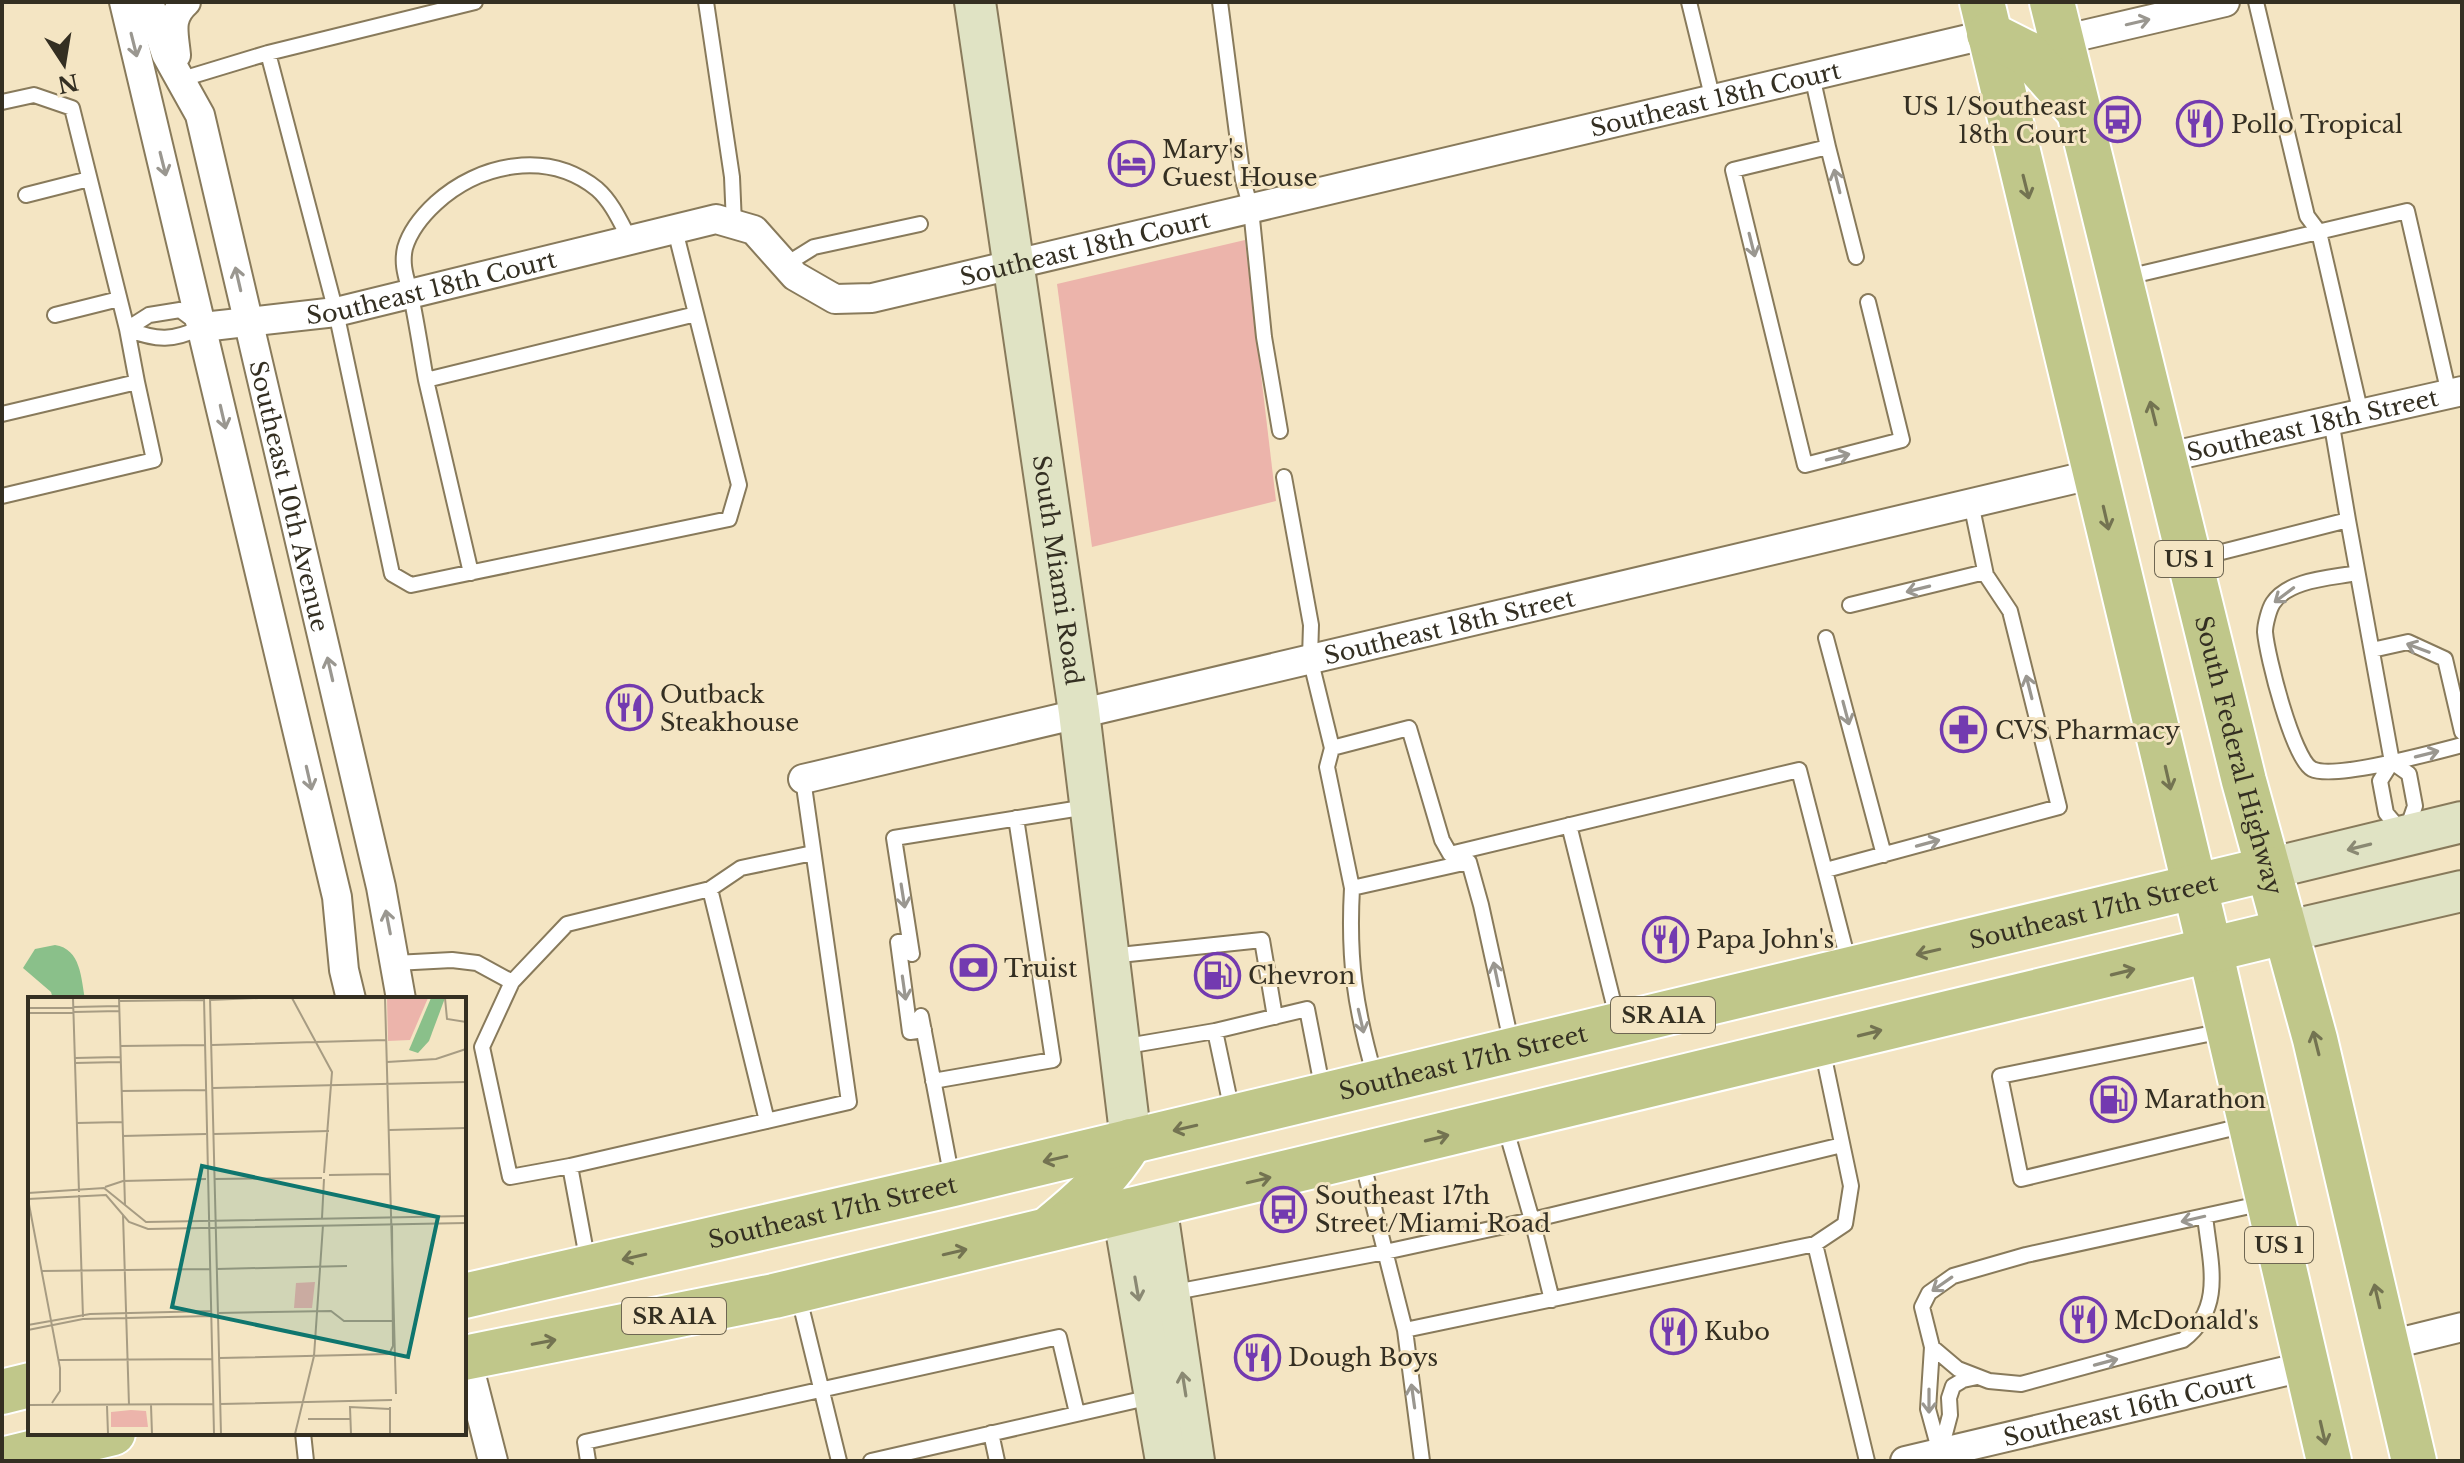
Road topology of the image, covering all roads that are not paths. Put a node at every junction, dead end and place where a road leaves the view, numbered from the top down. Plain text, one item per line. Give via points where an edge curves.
1 (124, 2) edge
2 (149, 2) edge
3 (186, 2) edge
4 (475, 2) edge
5 (706, 2) edge
6 (975, 2) edge
7 (1220, 2) edge
8 (1689, 2) edge
9 (2025, 2) edge
10 (2225, 2) edge
11 (2256, 2) edge
12 (1986, 18) edge
13 (2057, 21) edge
14 (268, 53) junction
15 (1812, 76) junction
16 (179, 80) junction
17 (1713, 100) junction
18 (2, 102) edge
19 (2079, 112) junction
20 (1828, 147) junction
21 (89, 179) junction
22 (26, 195) dead end
23 (1251, 209) junction
24 (734, 224) junction
25 (920, 224) dead end
26 (675, 230) junction
27 (2319, 232) junction
28 (630, 240) junction
29 (1856, 257) dead end
30 (1014, 264) junction
31 (785, 265) junction
32 (2120, 278) junction
33 (410, 294) junction
34 (119, 299) junction
35 (1868, 302) dead end
36 (336, 312) junction
37 (696, 314) junction
38 (55, 315) dead end
39 (248, 323) junction
40 (203, 327) junction
41 (127, 329) junction
42 (426, 380) junction
43 (137, 382) junction
44 (2456, 392) edge
45 (2, 414) edge
46 (2361, 414) junction
47 (2331, 420) junction
48 (1280, 431) dead end
49 (2164, 458) junction
50 (2095, 474) junction
51 (1284, 477) dead end
52 (2, 496) edge
53 (1971, 503) junction
54 (2348, 520) junction
55 (298, 534) junction
56 (254, 543) junction
57 (2189, 560) junction
58 (471, 573) junction
59 (2357, 573) junction
60 (1986, 574) junction
61 (1850, 605) dead end
62 (1826, 638) dead end
63 (2372, 650) junction
64 (1310, 658) junction
65 (1079, 712) junction
66 (2462, 732) edge
67 (2462, 745) edge
68 (1332, 748) junction
69 (2392, 762) junction
70 (803, 779) joint
71 (1091, 806) junction
72 (1016, 818) junction
73 (2462, 822) edge
74 (1569, 825) junction
75 (2405, 836) junction
76 (813, 853) junction
77 (1450, 854) junction
78 (1884, 855) junction
79 (1469, 862) junction
80 (2268, 869) junction
81 (1826, 870) junction
82 (1352, 888) junction
83 (2195, 888) junction
84 (710, 889) junction
85 (2462, 891) edge
86 (2284, 932) junction
87 (2210, 950) junction
88 (1109, 956) junction
89 (395, 963) junction
90 (1851, 970) junction
91 (512, 982) junction
92 (351, 997) edge
93 (401, 997) edge
94 (1275, 1017) junction
95 (1619, 1025) junction
96 (2229, 1030) junction
97 (1215, 1031) junction
98 (1821, 1044) junction
99 (1120, 1047) junction
100 (1513, 1050) junction
101 (933, 1081) junction
102 (1377, 1083) junction
103 (1324, 1095) junction
104 (1233, 1117) junction
105 (767, 1121) junction
106 (1503, 1122) junction
107 (2251, 1124) junction
108 (1131, 1141) junction
109 (1842, 1145) junction
110 (1361, 1157) junction
111 (570, 1166) junction
112 (953, 1184) junction
113 (2269, 1202) junction
114 (1139, 1208) junction
115 (2205, 1216) junction
116 (1532, 1220) junction
117 (1047, 1230) junction
118 (1815, 1244) junction
119 (1385, 1252) junction
120 (589, 1267) junction
121 (797, 1290) junction
122 (1169, 1293) junction
123 (466, 1296) edge
124 (1552, 1300) junction
125 (2462, 1327) edge
126 (1405, 1330) junction
127 (2389, 1345) junction
128 (1932, 1347) junction
129 (466, 1354) edge
130 (466, 1358) edge
131 (2307, 1366) junction
132 (1977, 1377) junction
133 (28, 1386) edge
134 (821, 1389) junction
135 (2, 1392) edge
136 (1155, 1397) junction
137 (1077, 1413) junction
138 (991, 1433) junction
139 (303, 1435) edge
140 (98, 1441) edge
141 (1940, 1453) junction
142 (16, 1459) edge
143 (298, 1461) edge
144 (306, 1461) edge
145 (493, 1461) edge
146 (588, 1461) edge
147 (839, 1461) edge
148 (871, 1461) edge
149 (997, 1461) edge
150 (1166, 1461) edge
151 (1194, 1461) edge
152 (1422, 1461) edge
153 (1867, 1461) edge
154 (1905, 1461) edge
155 (2329, 1461) edge
156 (2414, 1461) edge

1 -> 40 street, Southeast 10th Avenue
2 - 16 street, Southeast 10th Avenue
3 - 16 street via 173,23
4 - 14 lane
5 - 24 lane
6 - 30 street, South Miami Road
7 - 23 lane
8 - 17 lane
9 - 13 main road
13 -> 10 street
11 - 27 lane via 2307,216
12 - 15 street, Southeast 18th Court
12 - 19 main road via 2027,53
12 -> 50 main road, US 1
13 - 19 main road, South Federal Highway / US 1
14 - 16 lane
14 - 36 lane
15 - 17 street, Southeast 18th Court
15 - 20 lane
39 -> 16 street, Southeast 10th Avenue via 200,115
17 - 23 street, Southeast 18th Court
18 - 21 lane via 34,95 72,108
19 - 32 main road, South Federal Highway / US 1
29 -> 20 lane
20 -> 35 lane via 1733,170 1805,465 1902,440
21 - 22 lane
21 - 34 lane
23 - 30 street, Southeast 18th Court
23 - 48 lane
24 - 26 street, Southeast 18th Court via 716,219
24 - 31 street, Southeast 18th Court via 754,230
25 - 31 lane via 814,247
26 - 28 street, Southeast 18th Court
26 - 37 lane
27 - 32 lane
27 - 44 lane via 2407,211
27 - 46 lane
28 - 33 street, Southeast 18th Court
28 - 33 lane via 598,190 576,177 523,164 478,174 455,186 422,216 405,247 403,270
30 - 31 street, Southeast 18th Court via 872,298 835,299
30 - 65 street, South Miami Road
49 -> 32 main road, South Federal Highway / US 1
33 - 36 street, Southeast 18th Court
33 - 42 lane
34 - 38 lane
34 - 41 lane
36 - 39 street, Southeast 18th Court
36 - 58 lane via 392,574 411,585
37 - 42 lane
37 - 58 lane via 739,485 729,519
39 - 40 street, Southeast 18th Court
39 - 55 street, Southeast 10th Avenue
40 - 41 lane via 153,339
40 - 41 lane via 180,310 149,315
40 -> 56 street, Southeast 10th Avenue
41 - 43 lane
42 - 58 lane
43 - 45 lane
43 - 52 lane via 154,460
44 - 46 street, Southeast 18th Street
46 - 47 street, Southeast 18th Street
47 - 49 street, Southeast 18th Street
47 - 54 lane
49 - 57 main road, South Federal Highway / US 1
50 - 53 street, Southeast 18th Street
50 -> 83 main road, US 1
51 - 64 lane via 1311,625
53 - 60 lane
53 - 64 street, Southeast 18th Street
54 - 57 lane
54 - 59 lane
55 - 56 street
89 -> 55 street, Southeast 10th Avenue
56 -> 92 street, Southeast 10th Avenue via 337,897
57 - 80 main road, South Federal Highway / US 1
59 - 63 lane
59 -> 69 lane via 2291,587 2273,603 2265,628 2275,683 2300,757 2312,769
60 -> 61 lane
78 -> 60 lane via 2059,807 2010,611
62 -> 78 lane
66 -> 63 lane via 2445,659 2408,642
63 - 69 lane
64 - 65 street, Southeast 18th Street
64 - 68 lane
65 - 70 street, Southeast 18th Street
65 - 71 street, South Miami Road
69 -> 67 lane
68 - 77 lane via 1409,728
68 - 82 lane via 1327,767
69 - 75 lane via 2380,781 2386,813
69 - 75 lane via 2409,774 2415,806
70 - 76 lane
71 - 72 lane
71 - 88 street, South Miami Road
72 - 101 lane via 1053,1060
72 -> 101 lane via 894,838 911,947 898,942 910,1032 923,1023
73 - 75 street, Southeast 17th Street
74 - 77 lane
74 - 81 lane via 1799,770
74 - 95 lane
75 -> 80 street, Southeast 17th Street
76 - 84 lane via 741,868
76 - 105 lane via 849,1102
77 - 79 lane
78 - 81 lane
79 - 82 lane
100 -> 79 lane
80 - 83 main road, Southeast 17th Street / SR A1A
80 - 86 main road, South Federal Highway / US 1
81 - 90 lane
82 -> 102 lane via 1349,942 1355,998
83 - 87 main road, US 1
83 -> 90 main road, Southeast 17th Street / SR A1A
84 - 91 lane via 567,924
84 - 105 lane
85 - 86 street
86 - 87 main road, SR A1A
127 -> 86 main road, South Federal Highway / US 1
87 - 96 main road, US 1
98 -> 87 main road, SR A1A
88 - 94 lane via 1262,940
88 - 99 street, South Miami Road
89 - 91 lane via 477,963
89 - 93 street, Southeast 10th Avenue
90 - 95 main road, Southeast 17th Street / SR A1A
91 - 111 lane via 482,1047 510,1177
94 - 97 lane
94 - 103 lane via 1307,1009
95 - 100 main road, Southeast 17th Street / SR A1A
96 - 107 main road, US 1
96 - 107 lane via 2000,1076 2021,1179
97 - 99 lane
97 - 104 lane
98 - 106 main road, SR A1A
98 - 109 lane
99 - 108 street, South Miami Road
100 - 102 main road, Southeast 17th Street / SR A1A
101 - 112 lane
102 - 103 main road, Southeast 17th Street / SR A1A
103 - 104 main road, Southeast 17th Street / SR A1A
104 -> 108 main road, Southeast 17th Street / SR A1A
105 - 111 lane
110 -> 106 main road, SR A1A
106 - 116 lane
107 - 113 main road, US 1
108 -> 112 main road, Southeast 17th Street / SR A1A
108 - 117 main road via 1095,1190
109 - 116 lane
109 - 118 lane via 1851,1186 1845,1224
114 -> 110 main road, SR A1A
110 - 119 lane
111 - 120 lane
112 -> 120 main road, Southeast 17th Street / SR A1A
113 - 115 lane
113 - 131 main road, US 1
114 - 117 main road, SR A1A
114 - 122 street
114 -> 136 street
115 -> 128 lane via 1953,1276 1929,1293 1922,1307
132 -> 115 lane via 2021,1384 2183,1340 2198,1329 2212,1303
116 - 119 lane
116 - 124 lane
121 -> 117 main road, SR A1A
118 - 124 lane
118 - 153 lane
119 - 122 lane
119 - 126 lane
120 - 123 main road, Southeast 17th Street / SR A1A
129 -> 121 main road, SR A1A
121 - 134 lane
151 -> 122 street
124 - 126 lane
125 - 127 street
152 -> 126 lane
127 - 156 main road, South Federal Highway / US 1
128 - 132 lane
128 -> 141 lane via 1928,1409
130 - 145 street
131 - 141 street, Southeast 16th Court
131 -> 155 main road, US 1
132 - 141 lane via 1953,1386
133 - 135 main road
134 - 137 lane via 1059,1337
134 - 146 lane via 585,1442
134 - 147 lane
136 - 137 lane
136 - 150 street
137 - 138 lane
138 - 148 lane
138 - 149 lane
139 - 144 lane
140 - 142 main road
141 - 154 street, Southeast 16th Court
143 - 144 lane

